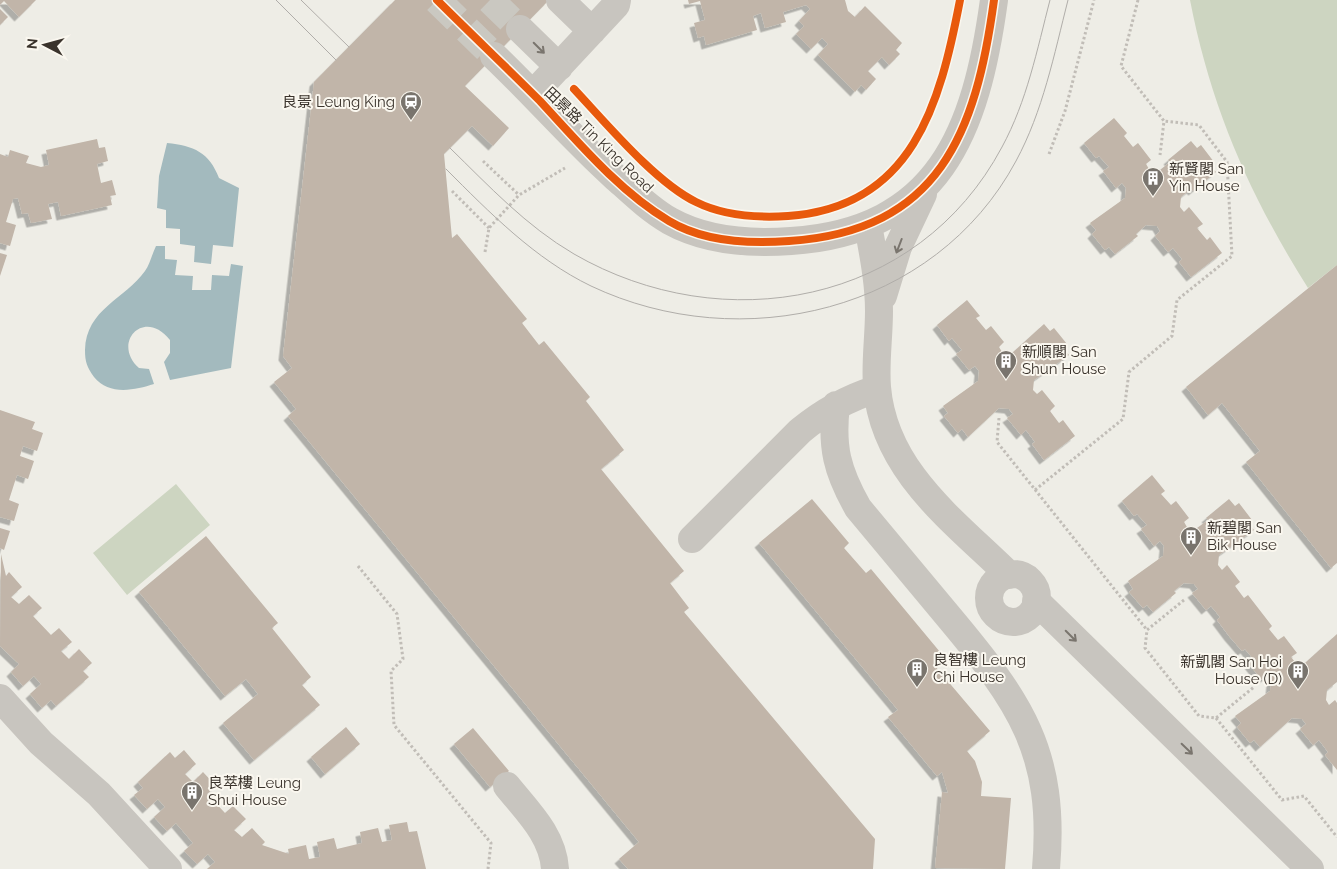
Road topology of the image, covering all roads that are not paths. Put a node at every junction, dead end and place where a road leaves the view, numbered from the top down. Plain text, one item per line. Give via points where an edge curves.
1 (560, 0) edge
2 (994, 0) edge
3 (614, 2) edge
4 (520, 29) tunnel mouth
5 (592, 31) junction
6 (494, 56) tunnel mouth
7 (559, 68) junction
8 (533, 94) junction
9 (927, 186) junction
10 (868, 225) junction
11 (879, 311) junction
12 (877, 388) junction
13 (836, 405) junction
14 (692, 539) dead end
15 (1009, 575) junction
16 (1036, 601) junction
17 (0, 698) edge
18 (507, 786) dead end
19 (168, 869) edge
20 (554, 869) edge
21 (1046, 869) edge
22 (1310, 869) edge

1 - 5 street
2 - 9 street, 田景路 Tin King Road via 983,66 969,111 952,152
3 - 5 street
4 -> 7 street
5 - 7 street
6 - 8 street, 田景路 Tin King Road
7 - 8 street
8 - 10 street, 田景路 Tin King Road via 590,154 646,205 670,222 698,233 732,241 766,243 834,235
9 - 10 street, 田景路 Tin King Road via 911,201
9 -> 11 street via 898,247
10 - 11 street
11 - 12 street
12 - 13 street
12 - 15 street via 882,417 906,470 923,492
13 - 14 street via 800,430
13 - 21 street via 833,431 836,458 844,484 858,508 986,662 1024,720 1037,753 1045,788 1049,823
15 - 16 street via 1017,574 1030,581
15 - 16 street via 1002,577 991,589 989,597 994,613 1015,622 1029,616
16 -> 22 street
17 - 19 street via 41,744 99,794
18 - 20 street via 550,844

